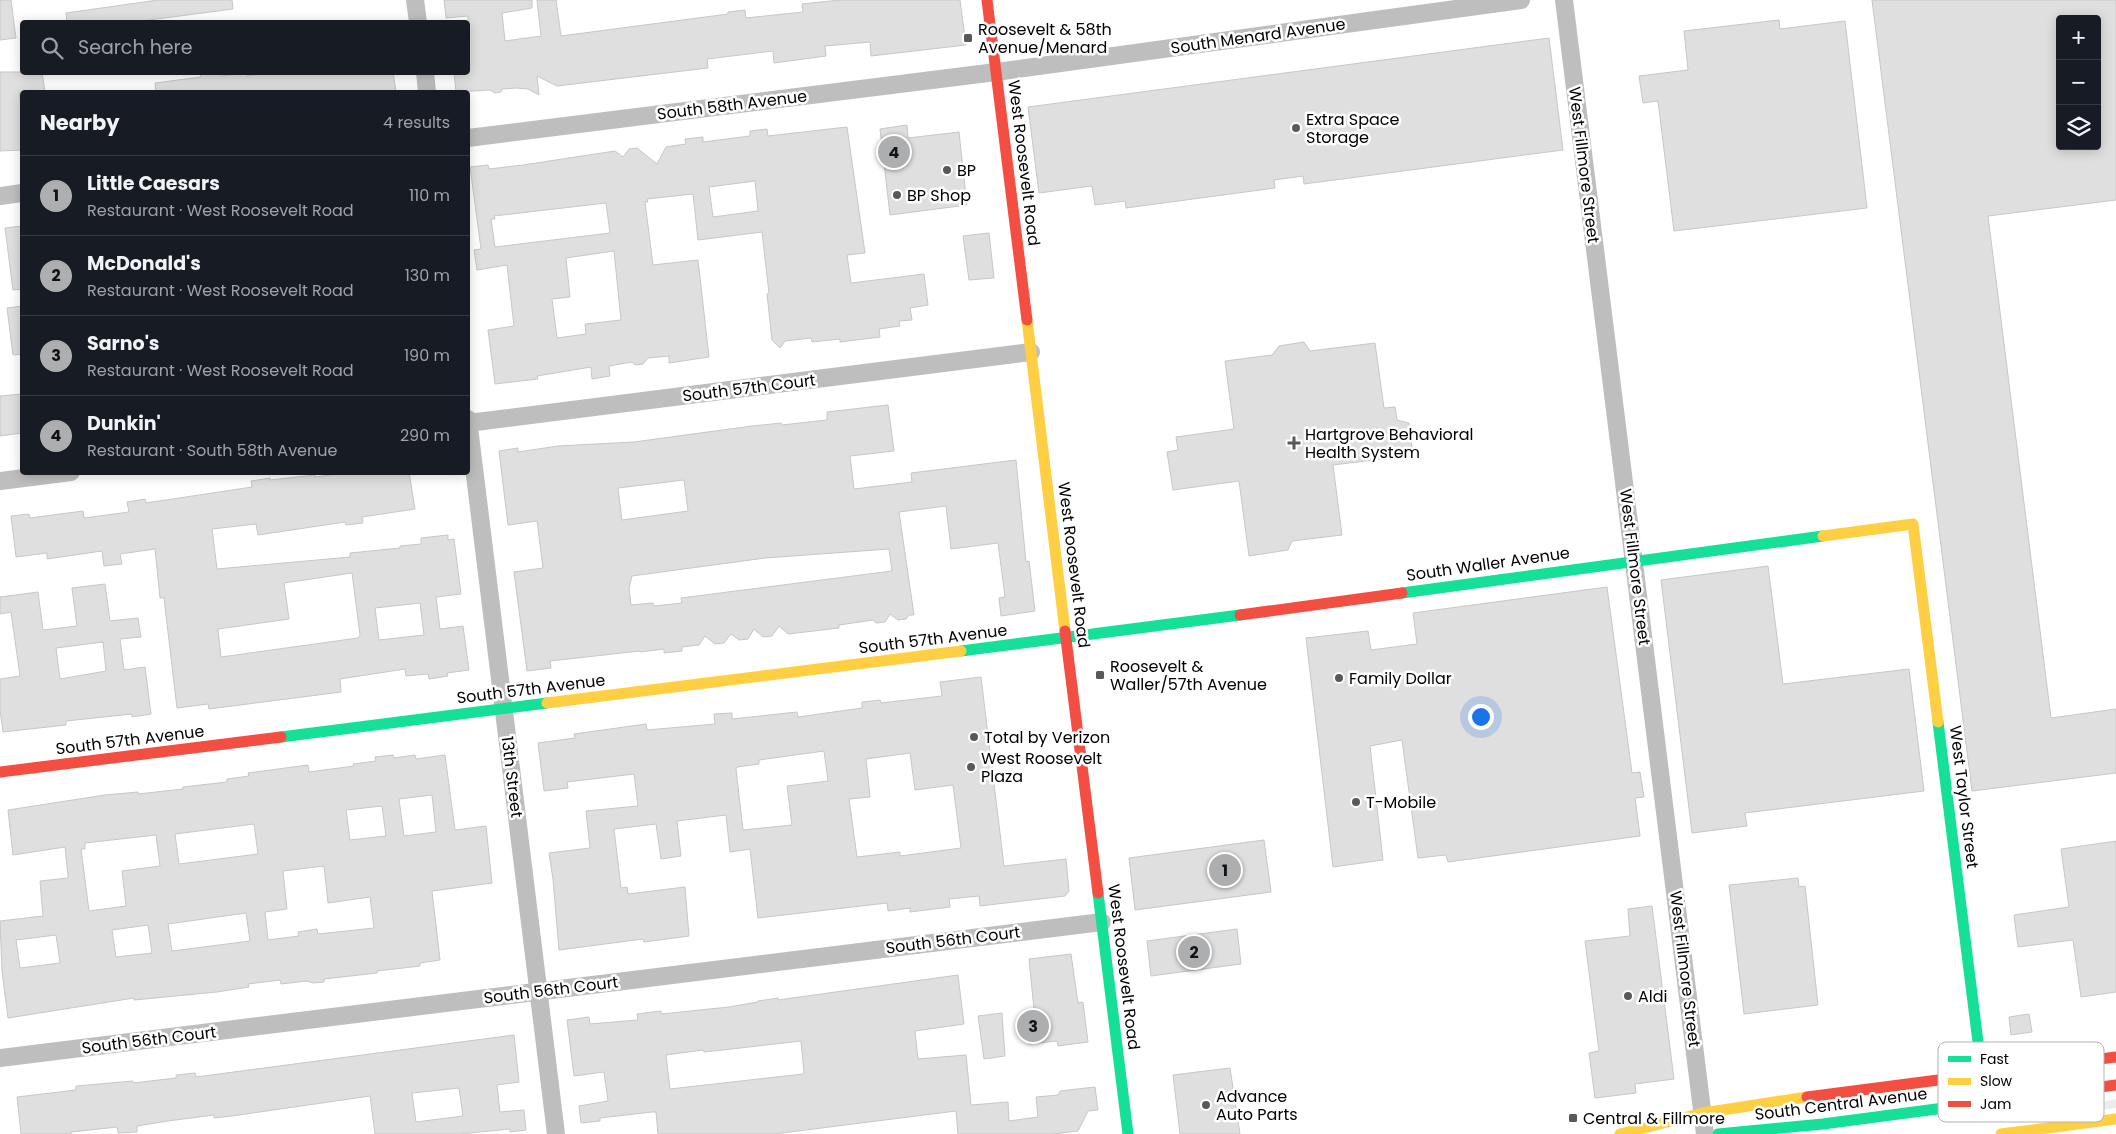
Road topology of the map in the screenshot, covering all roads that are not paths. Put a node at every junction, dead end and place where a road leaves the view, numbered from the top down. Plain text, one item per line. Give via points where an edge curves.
1 (416, 0) edge
2 (987, 0) edge
3 (1520, 0) edge
4 (1564, 0) edge
5 (418, 20) edge
6 (996, 72) junction
7 (425, 75) edge
8 (427, 90) edge
9 (470, 138) edge
10 (20, 193) edge
11 (0, 196) edge
12 (1031, 352) junction
13 (470, 422) edge
14 (470, 438) edge
15 (50, 475) edge
16 (0, 482) edge
17 (1913, 524) joint
18 (1634, 561) junction
19 (1067, 638) junction
20 (504, 709) junction
21 (0, 772) edge
22 (1102, 922) junction
23 (539, 991) junction
24 (1978, 1042) edge
25 (0, 1058) edge
26 (1938, 1080) edge
27 (1938, 1109) edge
28 (1703, 1113) junction
29 (2087, 1122) edge
30 (556, 1134) edge
31 (1128, 1134) edge
32 (1620, 1134) edge
33 (1705, 1134) edge
34 (1718, 1134) edge
35 (2000, 1134) edge

1 - 5 street
2 - 6 street, West Roosevelt Road
3 - 6 street, South Menard Avenue
4 - 18 street, West Fillmore Street
6 - 9 street, South 58th Avenue
6 - 12 street, West Roosevelt Road
7 - 8 street
10 - 11 street
12 - 13 street, South 57th Court
12 - 19 street, West Roosevelt Road
14 - 20 street, 13th Street
15 - 16 street
17 - 18 street, South Waller Avenue
17 - 24 street, West Taylor Street
18 - 19 street, South Waller Avenue
18 - 28 street, West Fillmore Street
19 - 20 street, South 57th Avenue
19 - 22 street, West Roosevelt Road
20 - 21 street, South 57th Avenue
20 - 23 street, 13th Street
22 - 23 street, South 56th Court
22 - 31 street, West Roosevelt Road
23 - 25 street, South 56th Court
23 - 30 street, 13th Street
26 - 28 street
27 - 34 street, South Central Avenue
28 - 32 street
28 - 33 street, West Fillmore Street
29 - 35 street

